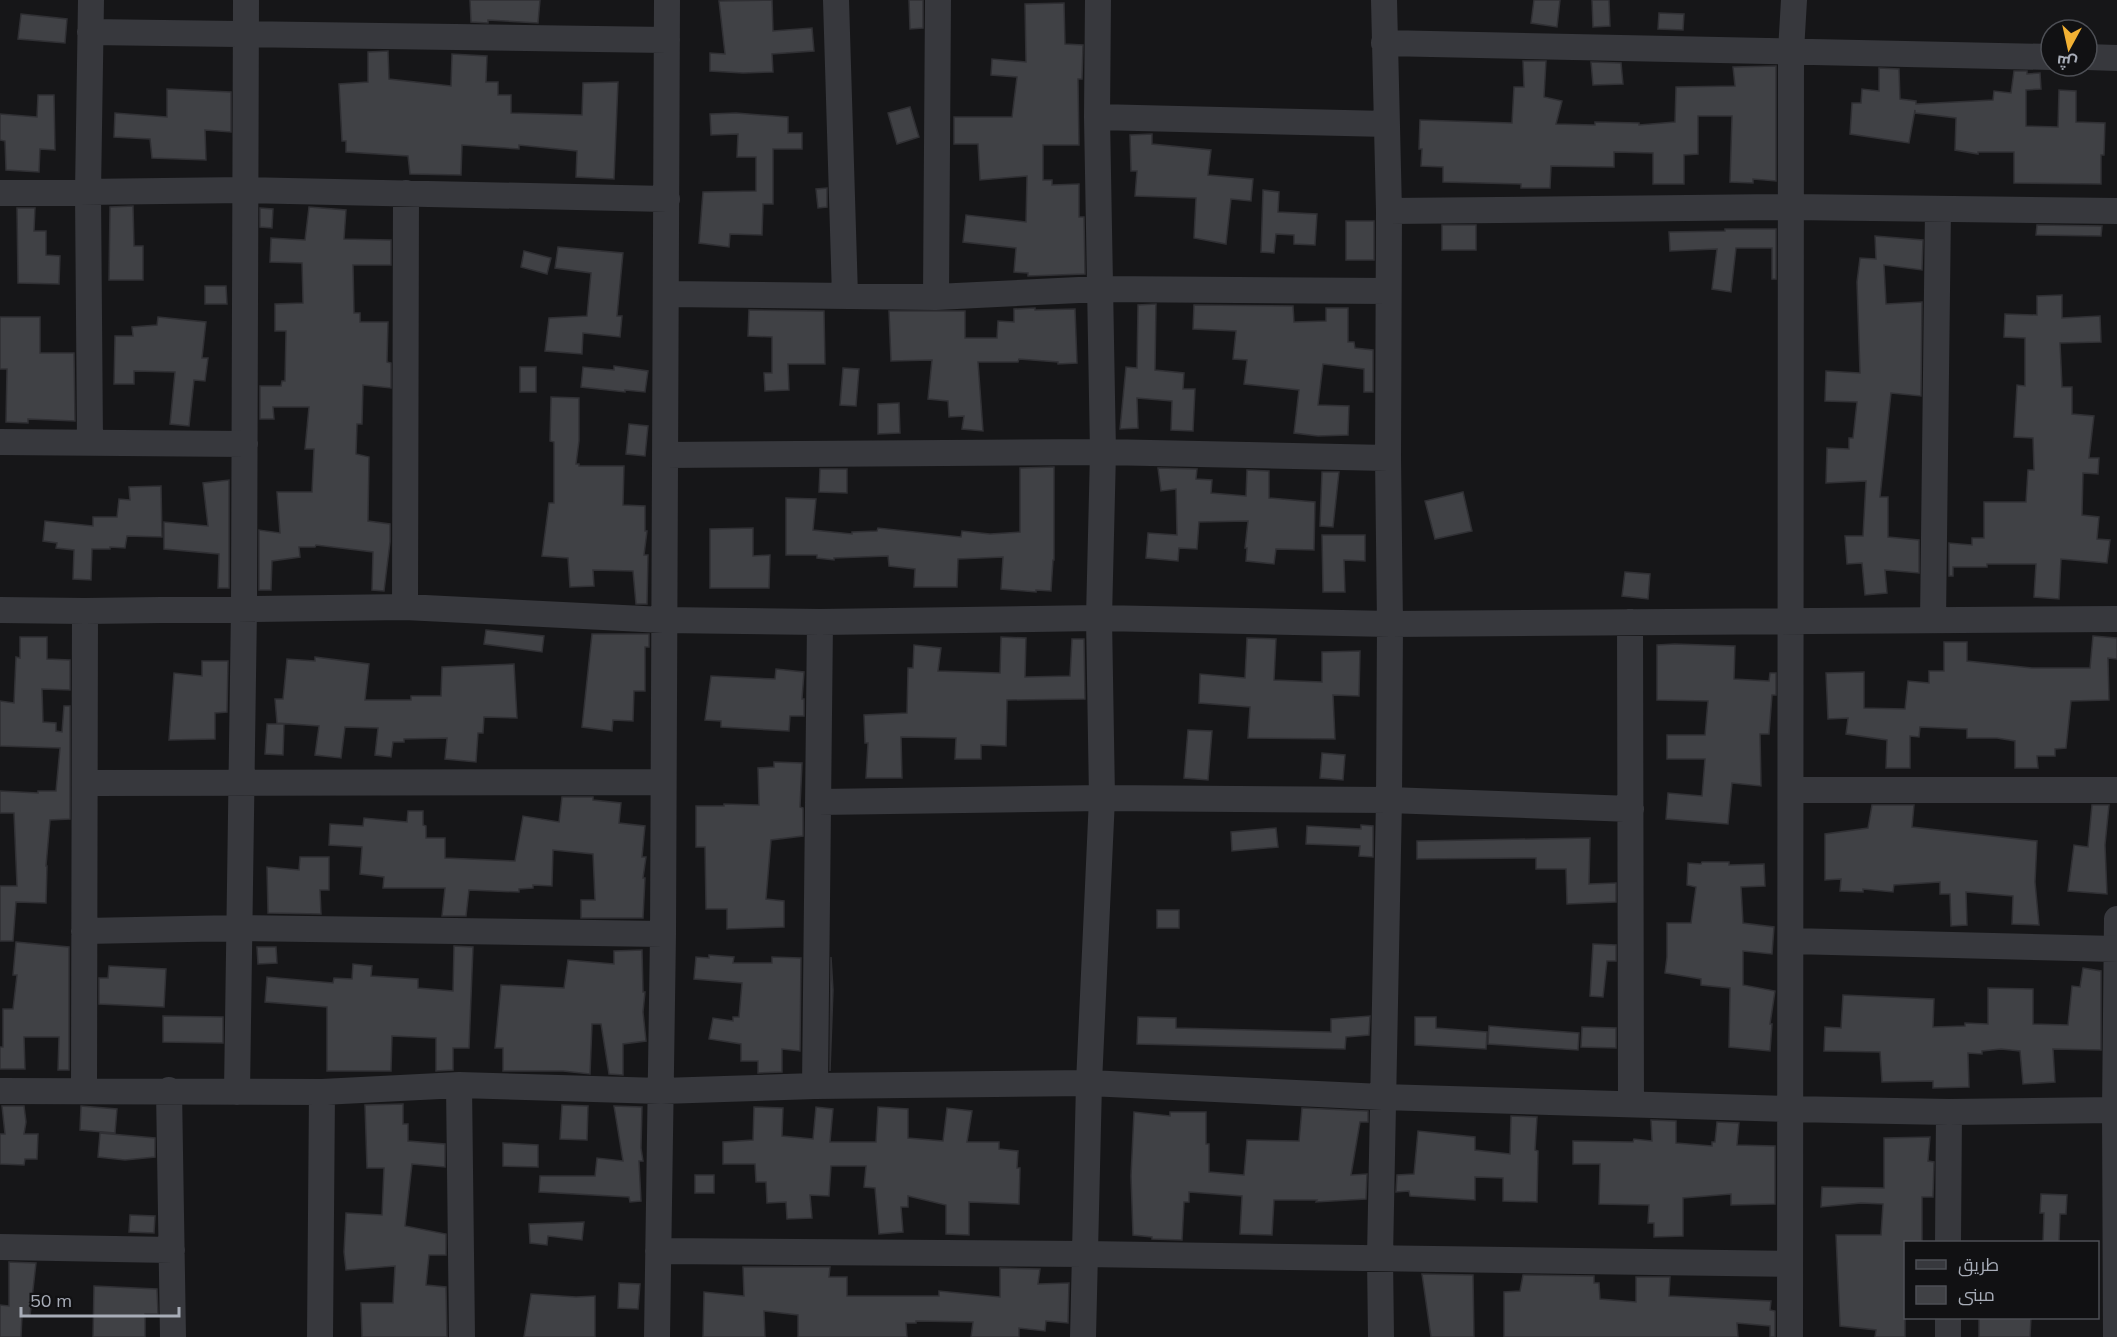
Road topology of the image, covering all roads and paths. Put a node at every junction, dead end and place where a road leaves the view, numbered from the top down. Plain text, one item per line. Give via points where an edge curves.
1 (91, 0) edge
2 (246, 0) edge
3 (667, 0) edge
4 (836, 0) edge
5 (938, 0) edge
6 (1098, 0) edge
7 (1384, 0) edge
8 (1794, 0) edge
9 (90, 32) junction
10 (245, 35) junction
11 (667, 40) junction
12 (1384, 43) junction
13 (1791, 51) junction
14 (2039, 57) edge
15 (2099, 57) edge
16 (2117, 58) edge
17 (1097, 117) junction
18 (1387, 124) junction
19 (245, 190) junction
20 (88, 192) junction
21 (0, 193) edge
22 (406, 193) junction
23 (667, 199) junction
24 (1791, 207) junction
25 (1938, 209) junction
26 (1389, 211) junction
27 (2117, 211) edge
28 (1100, 289) junction
29 (1388, 291) junction
30 (666, 294) junction
31 (845, 296) junction
32 (936, 297) junction
33 (0, 442) edge
34 (90, 442) junction
35 (245, 444) junction
36 (1103, 452) junction
37 (664, 455) junction
38 (1388, 458) junction
39 (405, 607) junction
40 (244, 608) junction
41 (0, 610) edge
42 (85, 611) junction
43 (1099, 618) junction
44 (2117, 619) edge
45 (663, 620) junction
46 (1792, 620) junction
47 (1933, 620) junction
48 (820, 622) junction
49 (1630, 622) junction
50 (1390, 624) junction
51 (241, 782) junction
52 (662, 782) junction
53 (84, 783) junction
54 (1791, 790) junction
55 (2117, 790) edge
56 (1102, 798) junction
57 (1389, 800) junction
58 (818, 802) junction
59 (1631, 809) junction
60 (2117, 920) edge
61 (240, 928) junction
62 (84, 931) junction
63 (663, 934) junction
64 (1791, 941) junction
65 (2117, 949) edge
66 (2117, 1057) edge
67 (1089, 1083) junction
68 (459, 1085) junction
69 (815, 1086) junction
70 (84, 1090) junction
71 (169, 1090) junction
72 (0, 1091) edge
73 (661, 1091) junction
74 (237, 1092) junction
75 (322, 1092) junction
76 (1382, 1097) junction
77 (1631, 1103) junction
78 (1789, 1109) junction
79 (2115, 1110) junction
80 (1949, 1112) junction
81 (1948, 1241) edge
82 (0, 1247) edge
83 (172, 1250) junction
84 (658, 1251) junction
85 (1084, 1254) junction
86 (1380, 1257) junction
87 (1790, 1264) junction
88 (2116, 1280) edge
89 (1948, 1319) edge
90 (173, 1337) edge
91 (320, 1337) edge
92 (462, 1337) edge
93 (657, 1337) edge
94 (1083, 1337) edge
95 (1381, 1337) edge
96 (1790, 1337) edge
97 (1948, 1337) edge
98 (2116, 1337) edge

1 - 9 street
2 - 10 street
3 - 11 street
4 - 31 street
5 - 32 street
6 - 17 street
7 - 12 street
8 - 13 street
9 - 10 street
9 - 20 street
10 - 11 street
10 - 19 street
11 - 23 street
12 - 13 street
12 - 18 street
13 - 14 street
13 - 24 street
15 - 16 street
17 - 18 street
17 - 28 street
18 - 26 street
19 - 20 street
19 - 22 street
19 - 35 street
20 - 21 street
20 - 34 street
22 - 23 street
22 - 39 street
23 - 30 street
24 - 25 street
24 - 26 street
24 - 46 street
25 - 27 street
25 - 47 street
26 - 29 street
28 - 29 street
28 - 32 street
28 - 36 street
29 - 38 street
30 - 31 street
30 - 37 street
31 - 32 street
33 - 34 street
34 - 35 street
35 - 40 street
36 - 37 street
36 - 38 street
36 - 43 street
37 - 45 street
38 - 50 street
39 - 40 street
39 - 45 street
40 - 42 street
40 - 51 street
41 - 42 street
42 - 53 street
43 - 48 street
43 - 50 street
43 - 56 street
44 - 47 street
45 - 48 street
45 - 52 street
46 - 47 street
46 - 49 street
46 - 54 street
48 - 58 street
49 - 50 street
49 - 59 street
50 - 57 street
51 - 52 street
51 - 53 street
51 - 61 street
52 - 63 street
53 - 62 street
54 - 55 street
54 - 64 street
56 - 57 street
56 - 58 street
56 - 67 street
57 - 59 street
57 - 76 street
58 - 69 street
59 - 77 street
60 - 65 street
61 - 62 street
61 - 63 street
61 - 74 street
62 - 70 street
63 - 73 street
64 - 65 street
64 - 78 street
65 - 66 street
66 - 79 street
67 - 69 street
67 - 76 street
67 - 85 street
68 - 73 street
68 - 75 street
68 - 92 street
69 - 73 street
70 - 71 street
70 - 72 street
71 - 74 street
71 - 83 street
73 - 84 street
74 - 75 street
75 - 91 street
76 - 77 street
76 - 86 street
77 - 78 street
78 - 80 street
78 - 87 street
79 - 80 street
79 - 88 street
80 - 81 street
82 - 83 street
83 - 90 street
84 - 85 street
84 - 93 street
85 - 86 street
85 - 94 street
86 - 87 street
86 - 95 street
87 - 96 street
88 - 98 street
89 - 97 street

